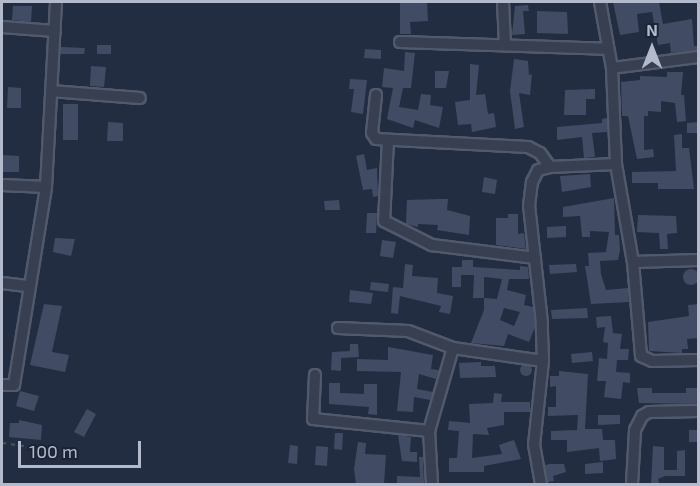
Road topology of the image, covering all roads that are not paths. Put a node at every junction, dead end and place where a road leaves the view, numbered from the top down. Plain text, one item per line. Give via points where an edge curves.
1 (56, 2) edge
2 (503, 2) edge
3 (600, 2) edge
4 (2, 27) edge
5 (55, 31) junction
6 (400, 42) dead end
7 (505, 44) junction
8 (606, 49) junction
9 (699, 57) edge
10 (612, 68) junction
11 (51, 91) junction
12 (376, 95) dead end
13 (140, 98) dead end
14 (388, 140) junction
15 (616, 164) junction
16 (550, 167) junction
17 (2, 185) edge
18 (46, 187) junction
19 (535, 258) junction
20 (699, 260) edge
21 (633, 262) junction
22 (2, 284) edge
23 (27, 286) junction
24 (338, 328) dead end
25 (453, 348) junction
26 (699, 360) edge
27 (543, 361) junction
28 (315, 375) dead end
29 (2, 385) edge
30 (699, 411) edge
31 (429, 431) junction
32 (432, 484) edge
33 (541, 484) edge
34 (632, 484) edge

1 - 5 street
2 - 7 street
3 - 8 street
4 - 5 street
5 - 11 street
6 - 7 street
7 - 8 street
8 - 10 street
9 - 10 street
10 - 15 street
11 - 13 street
11 - 18 street
12 - 14 street via 372,133 376,139
14 - 16 street via 528,147 540,153
14 - 19 street via 384,221 432,245
15 - 16 street
15 - 21 street
16 - 19 street via 538,170 532,182 529,206
17 - 18 street
18 - 23 street
19 - 27 street
20 - 21 street
21 - 26 street via 641,356 652,361
22 - 23 street
23 - 29 street via 14,385
24 - 25 street via 408,331
25 - 27 street
25 - 31 street
27 - 33 street via 534,445
28 - 31 street via 313,419
30 - 34 street via 650,412 642,416 635,430
31 - 32 street

